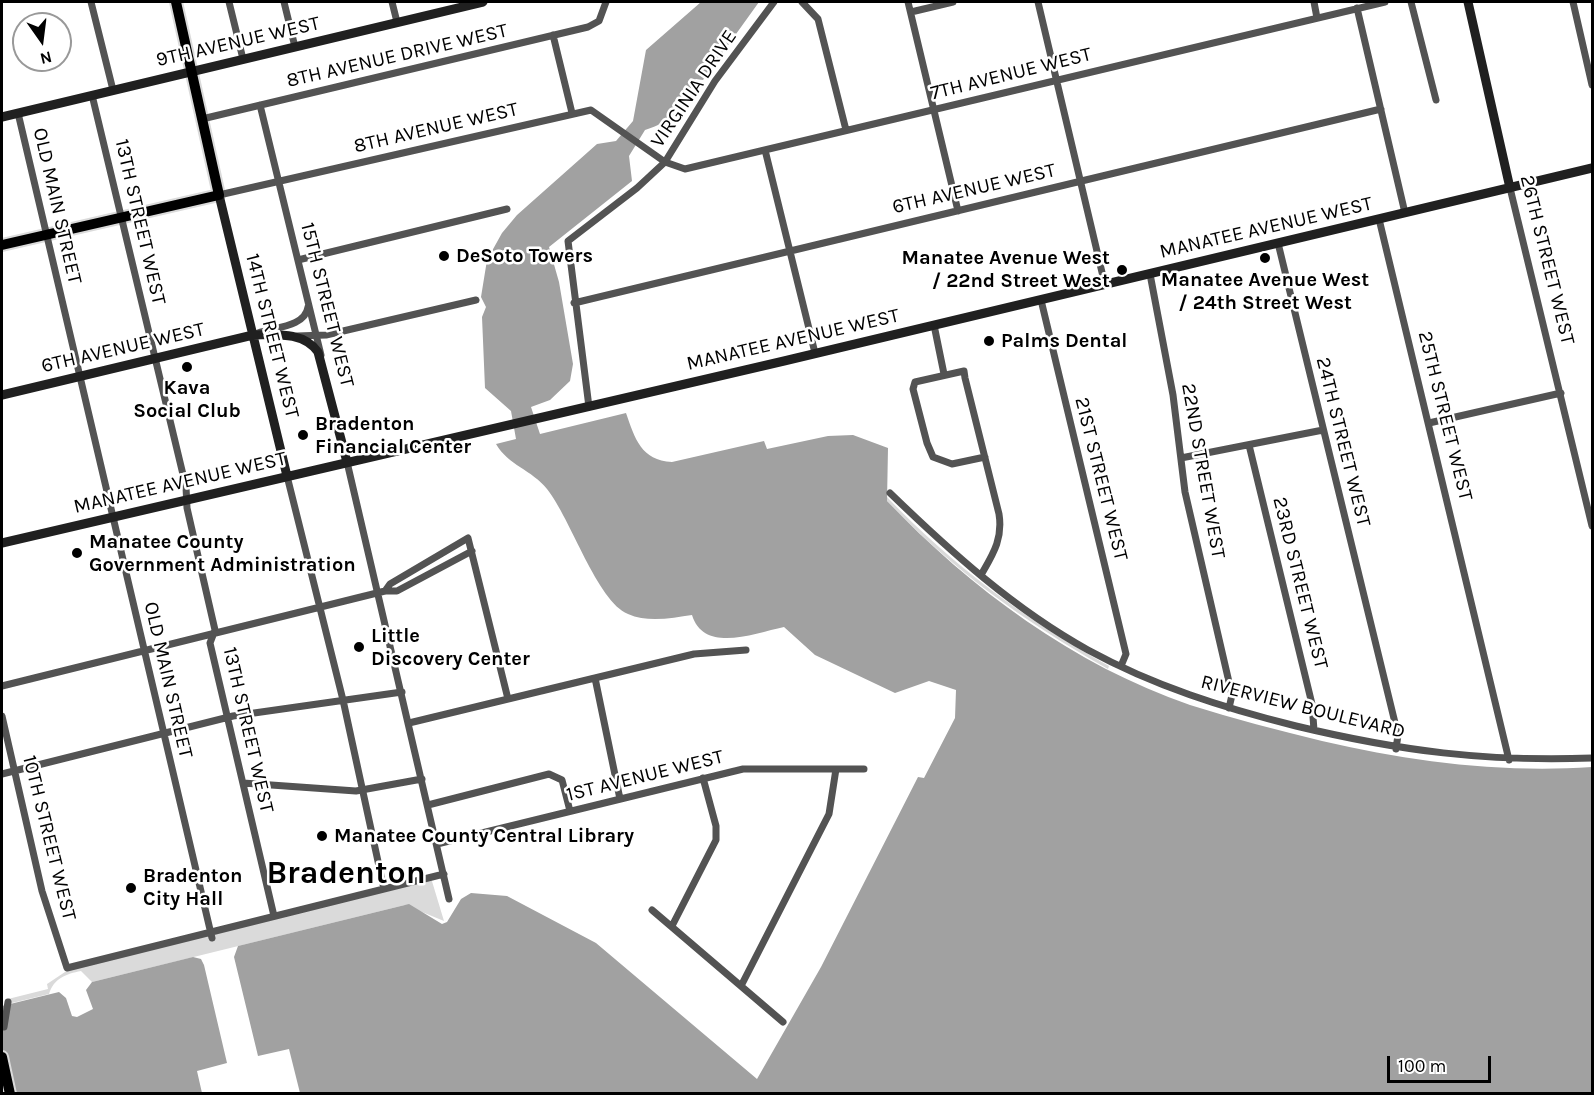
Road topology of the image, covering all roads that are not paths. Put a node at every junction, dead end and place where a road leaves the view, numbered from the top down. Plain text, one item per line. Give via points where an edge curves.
1 (91, 2) edge
2 (176, 2) edge
3 (230, 2) edge
4 (284, 2) edge
5 (392, 2) edge
6 (483, 2) edge
7 (606, 2) edge
8 (774, 2) edge
9 (802, 2) edge
10 (909, 2) edge
11 (953, 2) edge
12 (1038, 2) edge
13 (1314, 2) edge
14 (1385, 2) edge
15 (1411, 2) edge
16 (1468, 2) edge
17 (1573, 2) edge
18 (1357, 8) junction
19 (911, 12) junction
20 (1317, 18) junction
21 (397, 22) junction
22 (553, 36) junction
23 (295, 47) junction
24 (1589, 55) edge
25 (243, 59) junction
26 (192, 72) junction
27 (1057, 80) junction
28 (1593, 85) edge
29 (113, 90) junction
30 (92, 95) junction
31 (1436, 100) dead end
32 (260, 105) junction
33 (1381, 109) junction
34 (933, 110) junction
35 (18, 113) junction
36 (572, 113) junction
37 (2, 117) edge
38 (202, 119) junction
39 (846, 130) junction
40 (649, 150) joint
41 (765, 150) junction
42 (665, 162) junction
43 (1593, 168) edge
44 (1081, 182) junction
45 (279, 183) junction
46 (1510, 188) junction
47 (219, 195) junction
48 (507, 209) dead end
49 (958, 211) junction
50 (1405, 213) junction
51 (122, 218) junction
52 (1380, 219) junction
53 (47, 235) junction
54 (1278, 243) junction
55 (2, 245) edge
56 (790, 252) junction
57 (298, 260) junction
58 (1150, 274) junction
59 (1106, 285) junction
60 (476, 300) dead end
61 (1041, 300) junction
62 (308, 301) junction
63 (574, 303) junction
64 (934, 325) junction
65 (316, 335) junction
66 (253, 336) junction
67 (291, 336) junction
68 (815, 353) junction
69 (155, 358) junction
70 (323, 366) junction
71 (944, 374) junction
72 (81, 376) junction
73 (1561, 393) junction
74 (2, 395) edge
75 (589, 406) junction
76 (1430, 423) junction
77 (1323, 430) junction
78 (1249, 445) junction
79 (985, 457) junction
80 (1182, 458) junction
81 (347, 462) junction
82 (287, 476) junction
83 (890, 493) dead end
84 (186, 501) junction
85 (114, 517) junction
86 (1593, 526) edge
87 (2, 543) edge
88 (470, 545) junction
89 (981, 575) junction
90 (382, 592) junction
91 (322, 608) junction
92 (213, 634) junction
93 (746, 650) dead end
94 (146, 652) junction
95 (1121, 666) junction
96 (595, 678) junction
97 (2, 686) edge
98 (402, 692) junction
99 (508, 699) junction
100 (343, 700) junction
101 (1228, 708) junction
102 (2, 716) edge
103 (227, 717) junction
104 (409, 723) junction
105 (1314, 730) junction
106 (164, 734) junction
107 (1396, 748) junction
108 (1593, 758) edge
109 (1509, 760) junction
110 (836, 769) junction
111 (864, 769) dead end
112 (15, 771) junction
113 (2, 774) edge
114 (703, 778) junction
115 (422, 779) junction
116 (243, 783) junction
117 (364, 791) junction
118 (620, 799) junction
119 (428, 805) junction
120 (570, 811) junction
121 (437, 844) junction
122 (444, 874) junction
123 (384, 889) junction
124 (449, 899) dead end
125 (652, 910) dead end
126 (274, 916) junction
127 (672, 926) junction
128 (212, 935) junction
129 (741, 986) junction
130 (8, 1002) dead end
131 (783, 1022) dead end
132 (4, 1027) dead end
133 (2, 1057) edge
134 (10, 1094) edge

1 - 29 street
2 - 26 main road, 14TH STREET WEST
3 - 25 street
4 - 23 street
5 - 21 street
6 - 21 main road, 9TH AVENUE WEST
7 - 22 street, 8TH AVENUE DRIVE WEST via 599,21
8 - 42 street, VIRGINIA DRIVE via 715,81
9 - 39 street via 818,19
10 - 19 street
11 - 19 street
12 - 27 street
13 - 20 street
14 - 18 street, 7TH AVENUE WEST
15 - 31 street
16 - 46 main road, 26TH STREET WEST
17 - 24 street
18 - 20 street, 7TH AVENUE WEST
18 - 33 street
19 - 34 street
20 - 27 street, 7TH AVENUE WEST
21 - 23 main road, 9TH AVENUE WEST
22 - 32 street, 8TH AVENUE DRIVE WEST
22 - 36 street
23 - 25 main road, 9TH AVENUE WEST
24 - 28 street
25 - 26 main road, 9TH AVENUE WEST
26 - 29 main road, 9TH AVENUE WEST
26 - 38 main road, 14TH STREET WEST
27 - 34 street, 7TH AVENUE WEST
27 - 44 street
29 - 30 main road, 9TH AVENUE WEST
30 - 35 main road, 9TH AVENUE WEST
30 - 51 street, 13TH STREET WEST
32 - 38 street, 8TH AVENUE DRIVE WEST
32 - 45 street, 15TH STREET WEST
33 - 44 street, 6TH AVENUE WEST
33 - 50 street
34 - 39 street, 7TH AVENUE WEST
34 - 49 street
35 - 37 main road, 9TH AVENUE WEST
35 - 53 street, OLD MAIN STREET
36 - 40 street, 8TH AVENUE WEST via 594,110
36 - 45 street, 8TH AVENUE WEST
38 - 47 main road, 14TH STREET WEST
39 - 41 street, 7TH AVENUE WEST
40 - 42 street, 7TH AVENUE WEST
41 - 42 street, 7TH AVENUE WEST via 685,169
41 - 56 street
42 - 63 street, VIRGINIA DRIVE via 568,241
43 - 46 main road, MANATEE AVENUE WEST
44 - 49 street, 6TH AVENUE WEST
44 - 59 street
45 - 47 street, 8TH AVENUE WEST
45 - 57 street, 15TH STREET WEST
46 - 50 main road, MANATEE AVENUE WEST
46 - 73 street, 26TH STREET WEST
47 - 51 main road
47 - 66 main road, 14TH STREET WEST
48 - 57 street
49 - 56 street, 6TH AVENUE WEST
50 - 52 main road, MANATEE AVENUE WEST
51 - 53 main road
51 - 69 street, 13TH STREET WEST
52 - 54 main road, MANATEE AVENUE WEST
52 - 76 street, 25TH STREET WEST
53 - 55 main road
53 - 72 street, OLD MAIN STREET
54 - 58 main road, MANATEE AVENUE WEST
54 - 77 street, 24TH STREET WEST
56 - 63 street, 6TH AVENUE WEST
56 - 68 street
57 - 62 street, 15TH STREET WEST
58 - 59 main road, MANATEE AVENUE WEST
58 - 80 street, 22ND STREET WEST
59 - 61 main road, MANATEE AVENUE WEST
60 - 65 street, 6TH AVENUE WEST
61 - 64 main road, MANATEE AVENUE WEST
61 - 95 street, 21ST STREET WEST via 1123,643
62 - 65 street, 15TH STREET WEST
62 - 66 street, 6TH AVENUE WEST via 307,315 302,320
63 - 75 street, VIRGINIA DRIVE
64 - 68 main road, MANATEE AVENUE WEST
64 - 71 street
65 - 67 street, 6TH AVENUE WEST
65 - 70 street, 15TH STREET WEST
66 - 67 main road, 6TH AVENUE WEST
66 - 69 main road, 6TH AVENUE WEST
66 - 82 main road, 14TH STREET WEST
67 - 70 main road via 313,345
68 - 75 main road, MANATEE AVENUE WEST
69 - 72 main road, 6TH AVENUE WEST
69 - 84 street, 13TH STREET WEST
70 - 81 main road, 15TH STREET WEST
71 - 79 street via 964,371
71 - 79 street via 918,380 912,386 929,452 937,460 951,464
72 - 74 main road, 6TH AVENUE WEST
72 - 85 street, OLD MAIN STREET
73 - 76 street
73 - 86 street, 26TH STREET WEST
75 - 81 main road, MANATEE AVENUE WEST
76 - 109 street, 25TH STREET WEST
77 - 78 street
77 - 107 street, 24TH STREET WEST via 1398,735
78 - 80 street
78 - 105 street, 23RD STREET WEST via 1312,704
79 - 89 street via 1001,530 997,547
80 - 101 street, 22ND STREET WEST via 1190,514 1232,695
81 - 82 main road, MANATEE AVENUE WEST
81 - 90 street, 15TH STREET WEST
82 - 84 main road, MANATEE AVENUE WEST
82 - 91 street, 14TH STREET WEST
83 - 89 street, RIVERVIEW BOULEVARD
84 - 85 main road, MANATEE AVENUE WEST
84 - 92 street, 13TH STREET WEST
85 - 87 main road, MANATEE AVENUE WEST
85 - 94 street, OLD MAIN STREET
88 - 90 street via 390,584
88 - 90 street via 411,586
88 - 99 street
89 - 95 street, RIVERVIEW BOULEVARD via 1031,614
90 - 91 street
90 - 98 street, 15TH STREET WEST
91 - 92 street
91 - 100 street, 14TH STREET WEST
92 - 94 street
92 - 103 street, 13TH STREET WEST via 210,643
93 - 96 street via 694,654
94 - 97 street
94 - 106 street, OLD MAIN STREET
95 - 101 street, RIVERVIEW BOULEVARD
96 - 99 street
96 - 118 street
98 - 100 street
98 - 104 street, 15TH STREET WEST
99 - 104 street
100 - 103 street
100 - 117 street, 14TH STREET WEST
101 - 105 street, RIVERVIEW BOULEVARD
102 - 112 street, 10TH STREET WEST
103 - 106 street
103 - 116 street, 13TH STREET WEST
104 - 115 street, 15TH STREET WEST
105 - 107 street, RIVERVIEW BOULEVARD
106 - 112 street
106 - 128 street, OLD MAIN STREET
107 - 109 street, RIVERVIEW BOULEVARD
108 - 109 street, RIVERVIEW BOULEVARD
110 - 111 street, 1ST AVENUE WEST
110 - 114 street, 1ST AVENUE WEST via 754,767
110 - 129 street via 829,814
112 - 113 street
112 - 128 street, 10TH STREET WEST via 42,891 67,968
114 - 118 street, 1ST AVENUE WEST
114 - 127 street via 716,840
115 - 117 street
115 - 119 street, 15TH STREET WEST
116 - 117 street
116 - 126 street, 13TH STREET WEST
117 - 123 street, 14TH STREET WEST
118 - 120 street, 1ST AVENUE WEST
119 - 120 street via 555,774 562,780
119 - 121 street, 15TH STREET WEST
120 - 121 street, 1ST AVENUE WEST
121 - 122 street, 15TH STREET WEST
122 - 123 street
122 - 124 street, 15TH STREET WEST
123 - 126 street
125 - 127 street
126 - 128 street
127 - 129 street
129 - 131 street
130 - 132 street
133 - 134 main road

